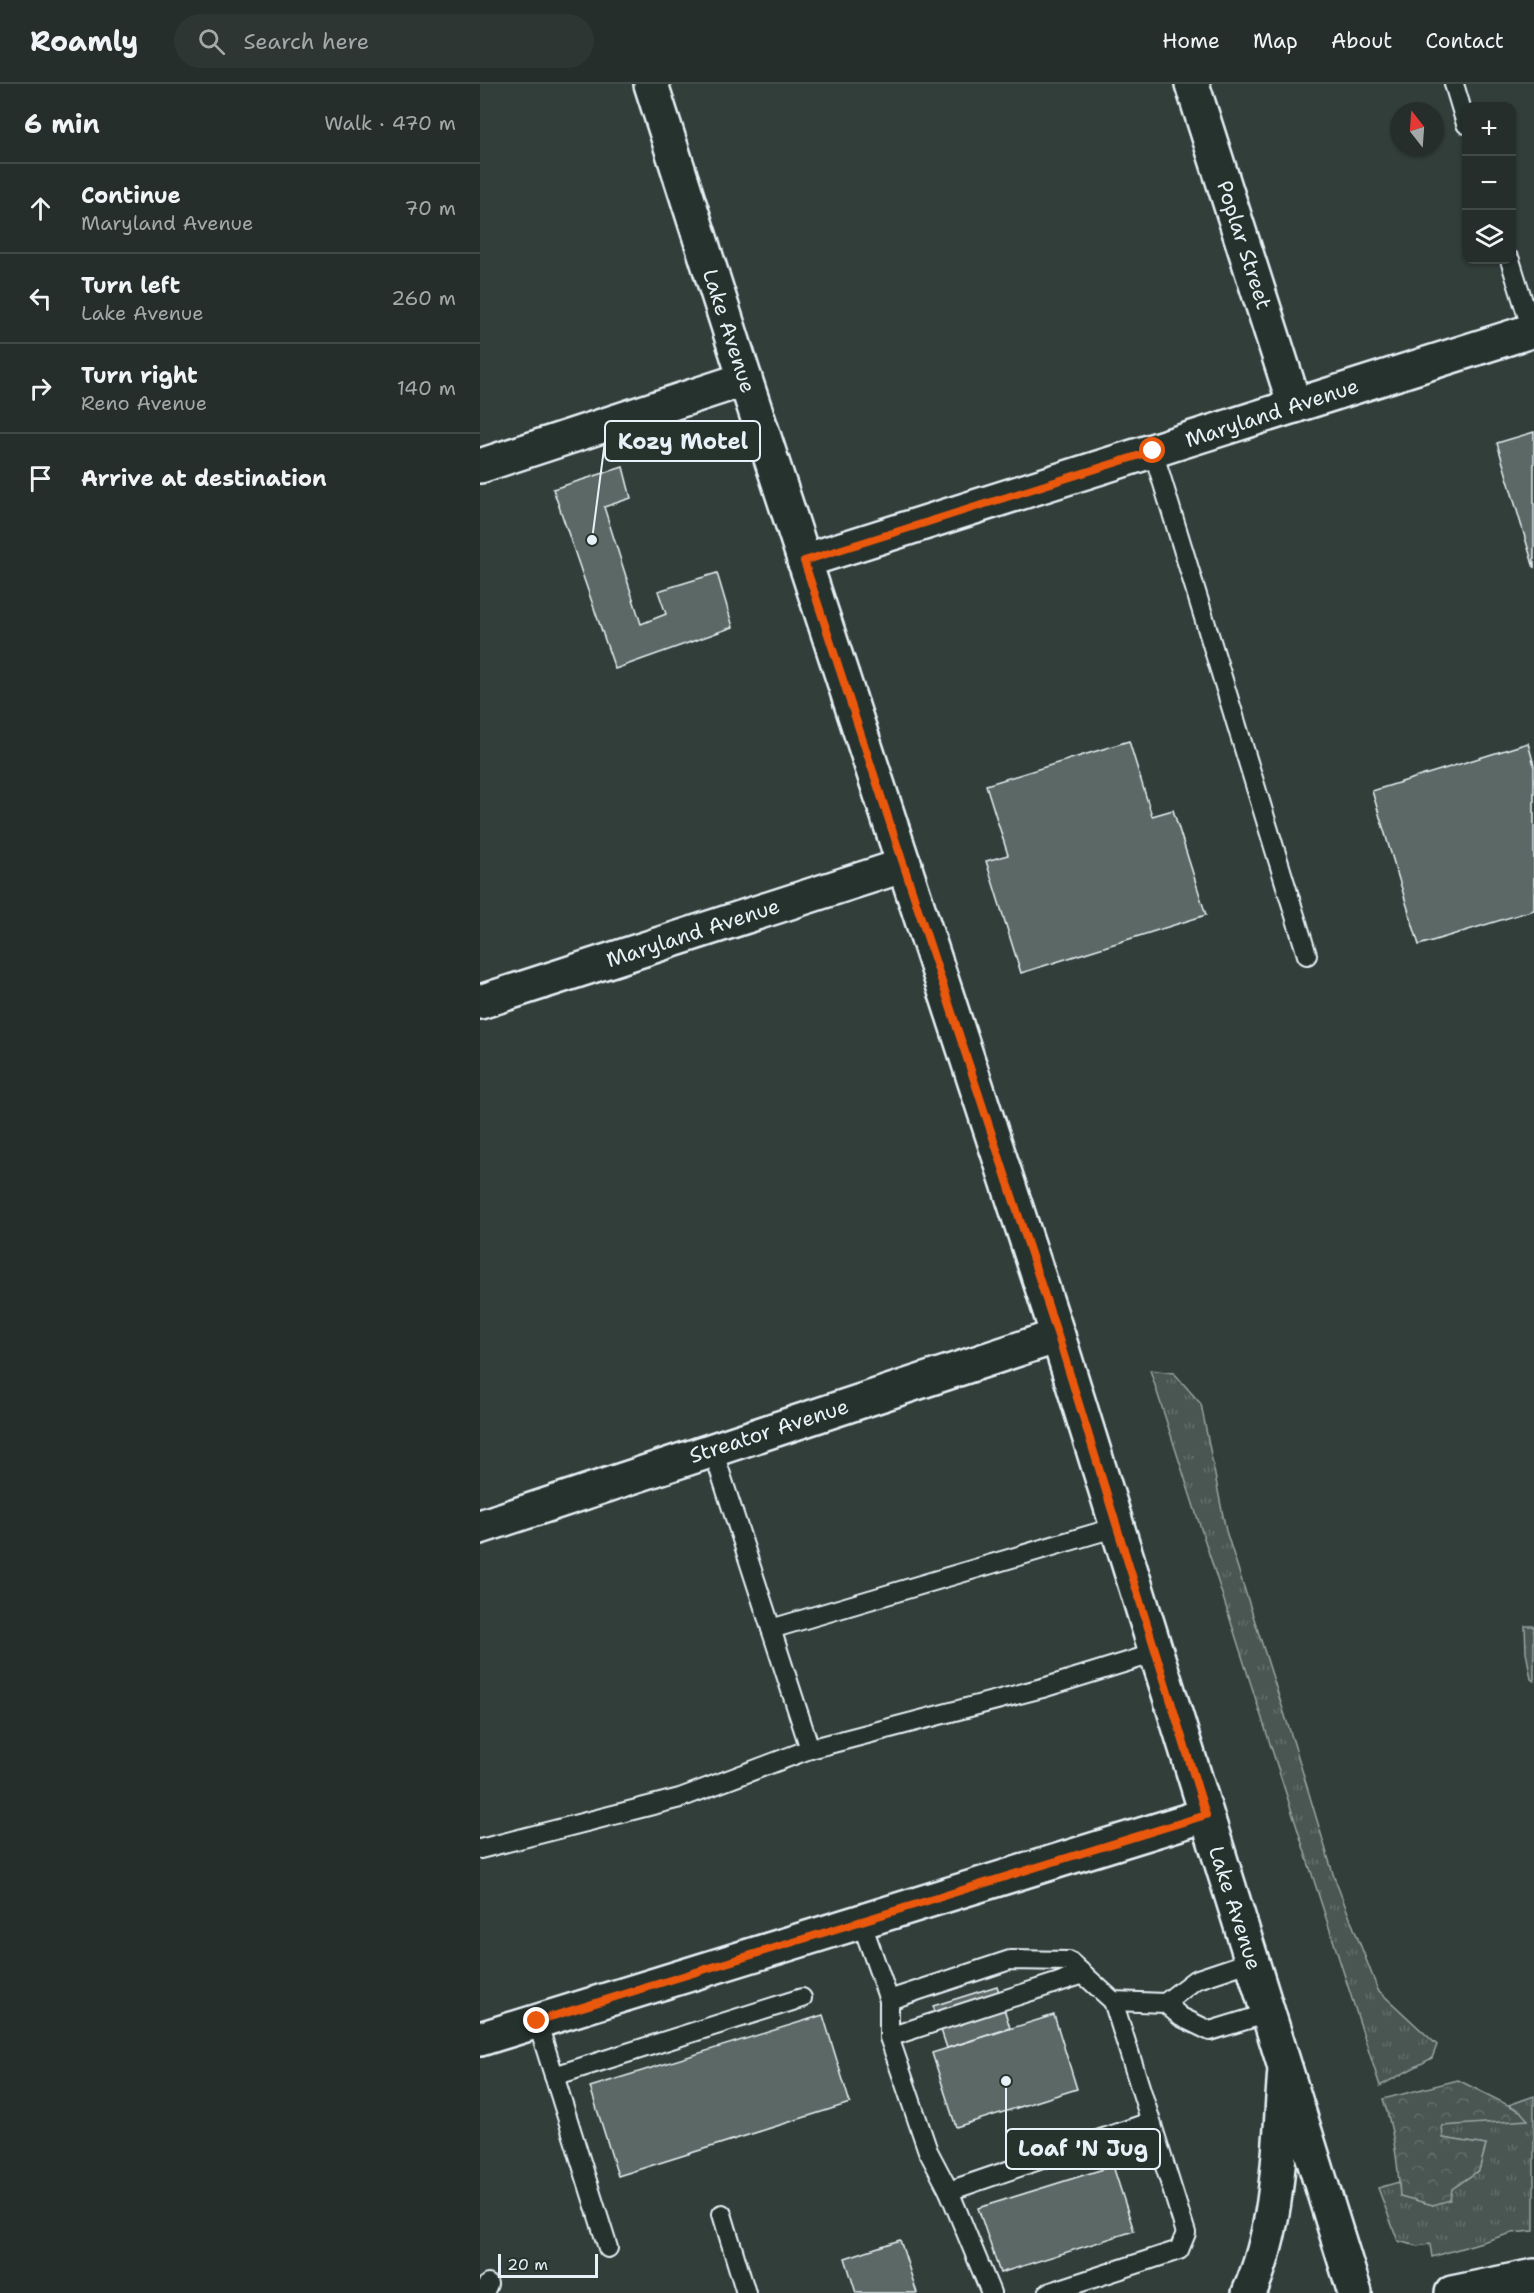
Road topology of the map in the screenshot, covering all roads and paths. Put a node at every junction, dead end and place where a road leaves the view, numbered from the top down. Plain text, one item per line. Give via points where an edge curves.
1 (651, 84) edge
2 (1192, 84) edge
3 (1454, 84) edge
4 (1462, 109) edge
5 (1511, 264) edge
6 (1533, 330) edge
7 (745, 379) junction
8 (1295, 406) junction
9 (1153, 451) junction
10 (480, 466) edge
11 (804, 561) junction
12 (905, 865) junction
13 (1307, 955) dead end
14 (480, 1002) edge
15 (1058, 1336) junction
16 (713, 1450) junction
17 (480, 1527) edge
18 (1117, 1527) junction
19 (771, 1629) junction
20 (1156, 1653) junction
21 (810, 1749) junction
22 (1206, 1815) junction
23 (480, 1849) edge
24 (861, 1921) junction
25 (1252, 1961) junction
26 (1084, 1974) junction
27 (802, 1998) dead end
28 (889, 2000) junction
29 (1113, 2001) junction
30 (1165, 2003) junction
31 (1269, 2013) junction
32 (537, 2021) junction
33 (889, 2037) junction
34 (480, 2039) edge
35 (1285, 2069) junction
36 (554, 2076) junction
37 (1150, 2122) junction
38 (949, 2191) junction
39 (722, 2214) dead end
40 (608, 2248) dead end
41 (1534, 2276) edge
42 (746, 2293) edge
43 (991, 2293) edge
44 (1048, 2293) edge
45 (1250, 2293) edge
46 (1355, 2293) edge
47 (1452, 2293) edge

1 - 7 street, Lake Avenue
2 - 8 street, Poplar Street
3 - 4 lane
5 - 6 lane
6 - 8 street, Maryland Avenue
7 - 10 street
7 - 11 street, Lake Avenue
8 - 9 street, Maryland Avenue
9 - 11 street, Maryland Avenue
9 - 13 lane
11 - 12 street, Lake Avenue
12 - 14 street, Maryland Avenue
12 - 15 street, Lake Avenue
15 - 16 street, Streator Avenue
15 - 18 street, Lake Avenue
16 - 17 street, Streator Avenue
16 - 19 lane
18 - 19 lane
18 - 20 street, Lake Avenue
19 - 21 lane
20 - 21 lane via 1046,1687
20 - 22 street, Lake Avenue
21 - 23 lane via 680,1798
22 - 24 street
22 - 25 street, Lake Avenue
24 - 28 lane
24 - 32 street
25 - 30 lane via 1195,1980
25 - 31 street, Lake Avenue
26 - 28 lane via 1069,1961 1010,1960
26 - 29 lane
26 - 33 lane
27 - 36 lane
28 - 33 lane
29 - 30 lane
29 - 37 lane
30 - 31 lane via 1181,2017 1210,2031
31 - 35 street, Lake Avenue
32 - 34 street
32 - 36 lane
33 - 38 lane via 928,2151
35 - 45 street via 1274,2204 1266,2250
35 - 46 street, Lake Avenue
36 - 40 lane
37 - 38 lane
37 - 44 lane via 1186,2233 1179,2250
38 - 43 lane
39 - 42 lane
41 - 47 street

